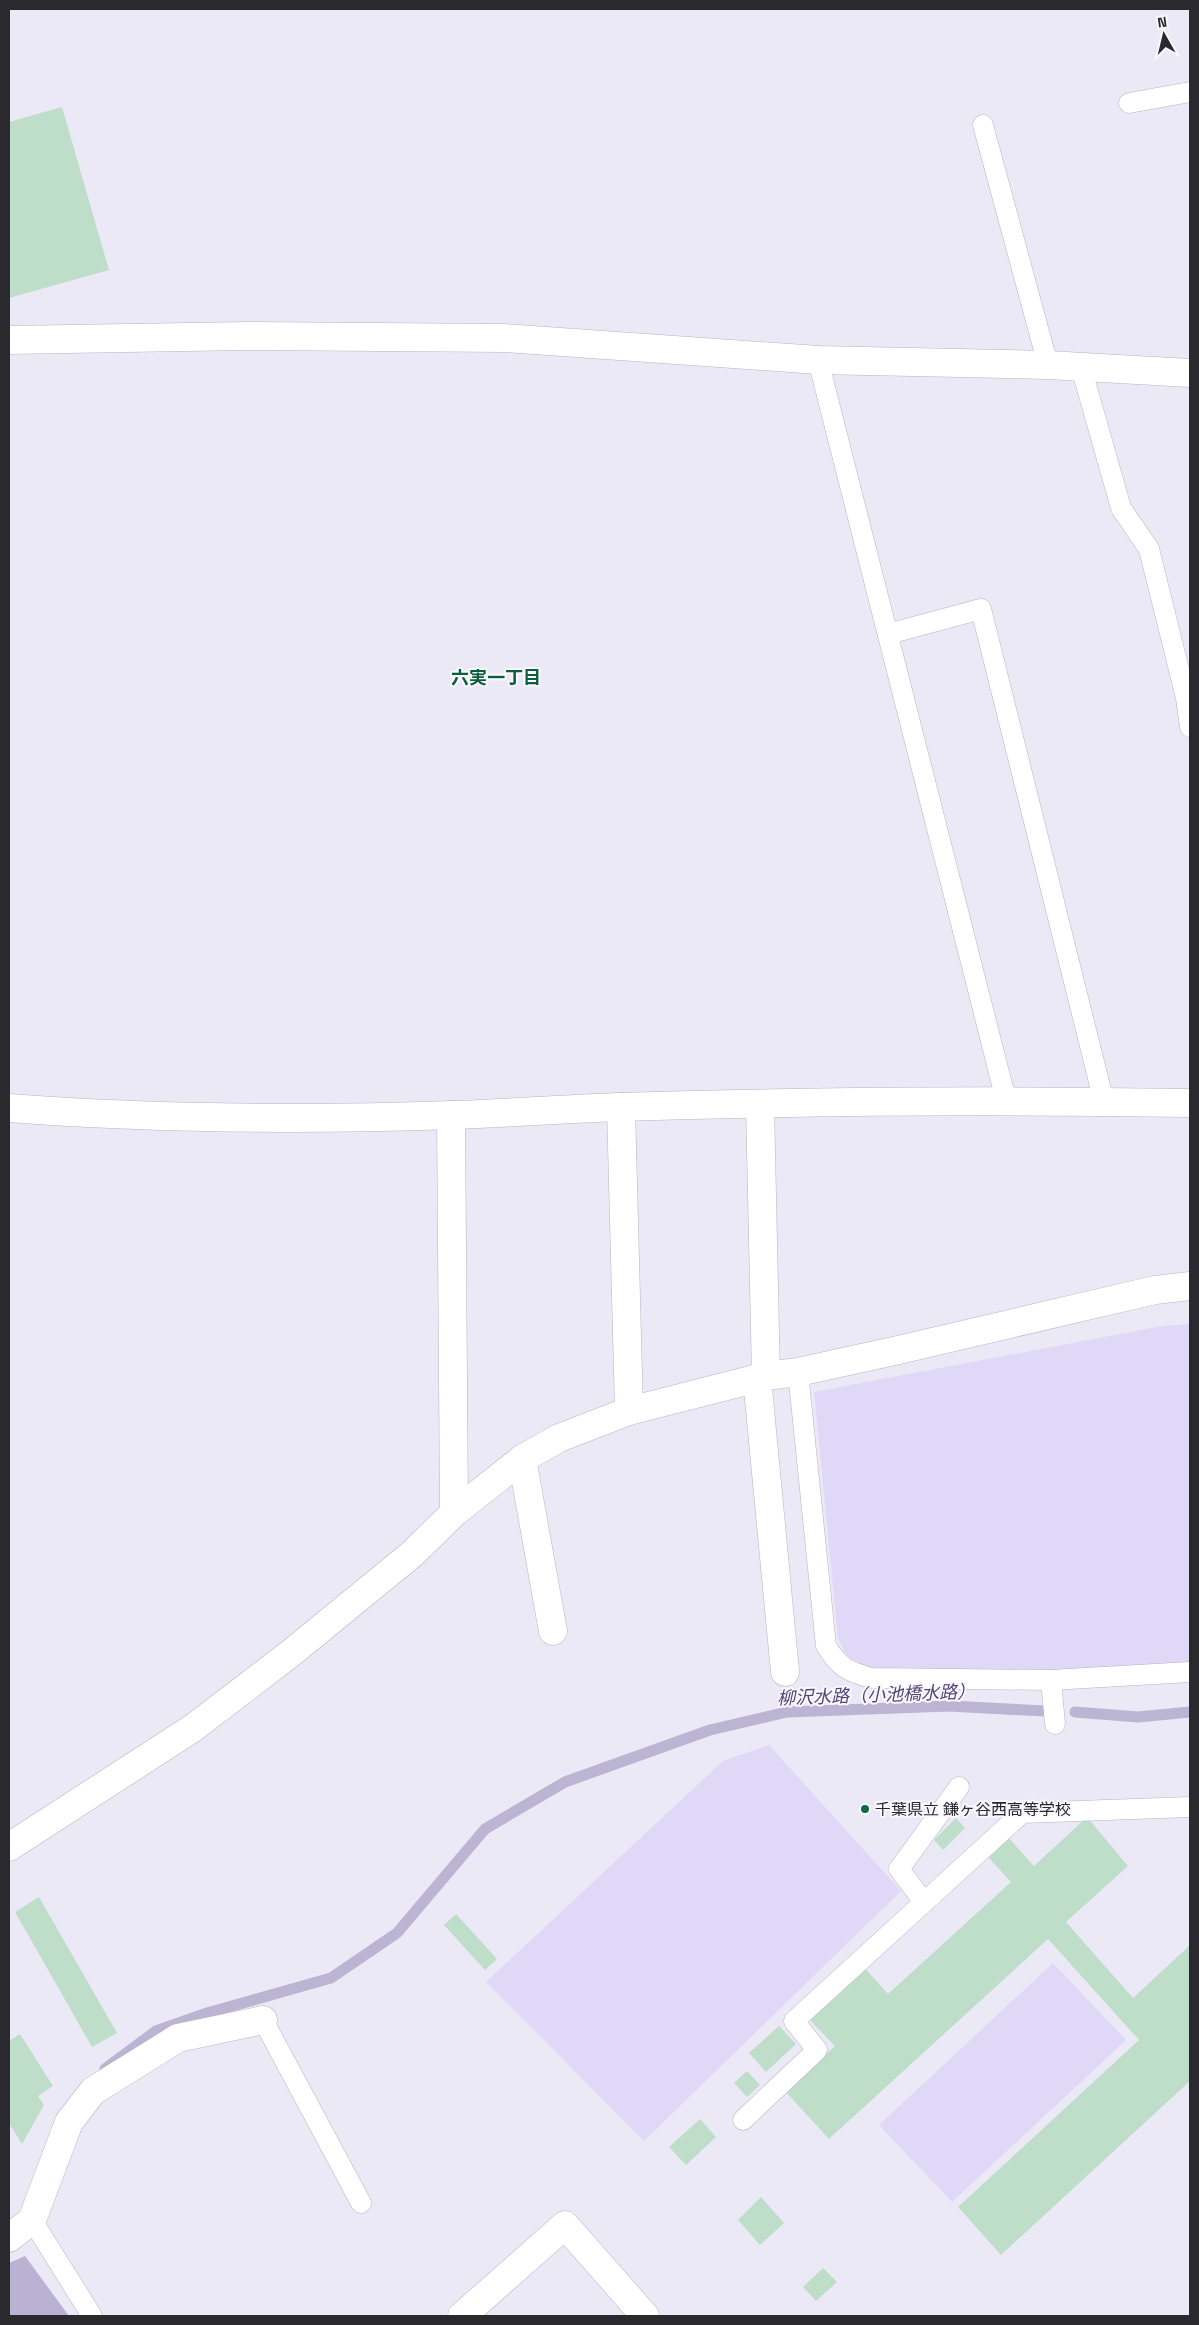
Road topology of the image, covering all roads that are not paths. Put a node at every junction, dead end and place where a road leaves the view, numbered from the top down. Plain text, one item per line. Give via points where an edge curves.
1 (1190, 92) edge
2 (1129, 103) dead end
3 (983, 125) dead end
4 (9, 340) edge
5 (818, 360) junction
6 (1048, 366) junction
7 (1081, 367) junction
8 (1190, 373) edge
9 (888, 634) junction
10 (1190, 728) edge
11 (1006, 1100) junction
12 (1104, 1102) junction
13 (1190, 1103) edge
14 (760, 1105) junction
15 (621, 1107) junction
16 (9, 1108) edge
17 (451, 1115) junction
18 (1190, 1286) edge
19 (798, 1372) junction
20 (762, 1377) junction
21 (629, 1411) junction
22 (522, 1459) junction
23 (454, 1513) junction
24 (553, 1631) dead end
25 (785, 1672) dead end
26 (1190, 1672) edge
27 (1051, 1680) junction
28 (1056, 1724) dead end
29 (959, 1787) dead end
30 (1190, 1806) edge
31 (9, 1847) edge
32 (924, 1902) junction
33 (263, 2020) joint
34 (743, 2120) dead end
35 (361, 2203) dead end
36 (32, 2220) junction
37 (9, 2238) edge
38 (92, 2316) edge
39 (462, 2316) edge
40 (645, 2316) edge

1 - 2 lane
3 - 6 lane
4 - 5 street via 246,336 504,338
5 - 6 street
5 - 9 lane
6 - 7 street
7 - 8 street
7 - 10 lane via 1121,508 1149,549 1186,698
9 - 11 lane
9 - 12 lane via 981,609
11 - 12 street
11 - 14 street
12 - 13 street
14 - 15 street
14 - 20 street
15 - 17 street
15 - 21 street
16 - 17 street via 285,1118
17 - 23 street
18 - 19 street via 1155,1290
19 - 20 street
19 - 27 lane via 826,1646 836,1662 850,1672 871,1678
20 - 21 street
20 - 25 street
21 - 22 street via 559,1438
22 - 23 street
22 - 24 street
23 - 31 street via 404,1560 193,1728
26 - 27 lane
27 - 28 lane
29 - 32 lane via 899,1869
30 - 32 lane via 1022,1812
32 - 34 lane via 794,2021 817,2050
33 - 35 lane
33 - 36 street via 178,2038 93,2091 69,2122
36 - 37 street
36 - 38 lane
39 - 40 street via 565,2225

